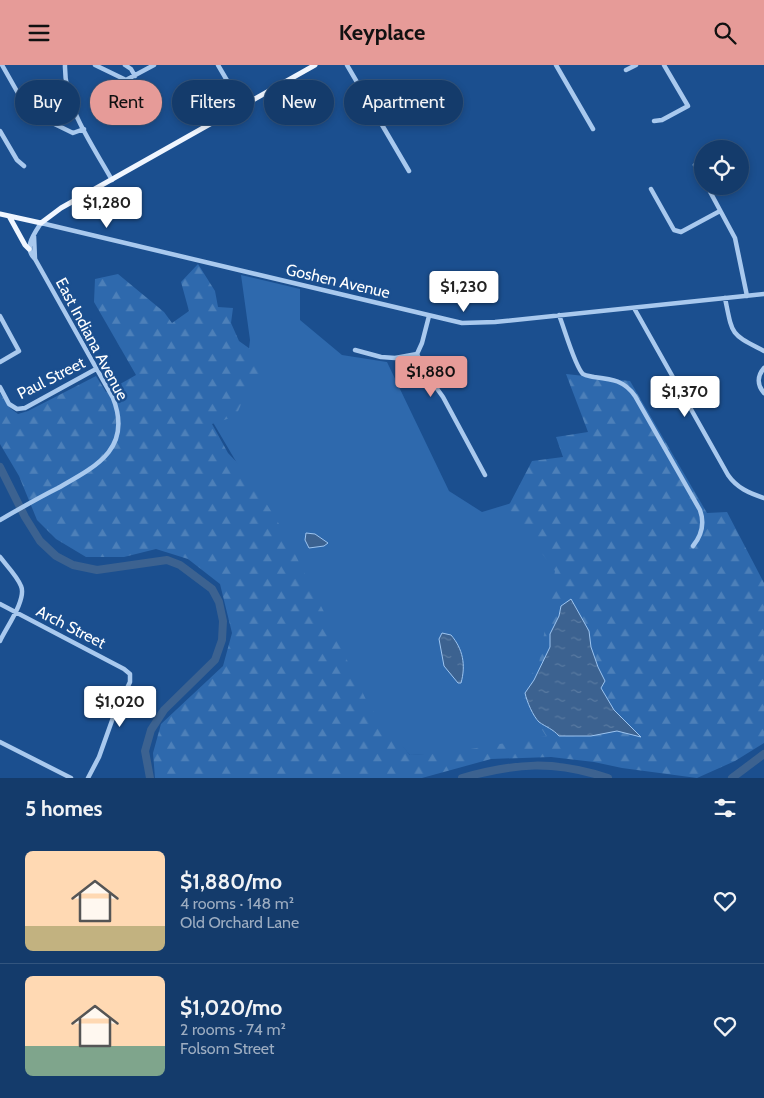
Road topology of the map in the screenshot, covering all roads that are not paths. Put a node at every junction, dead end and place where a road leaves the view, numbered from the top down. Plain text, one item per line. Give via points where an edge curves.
1 (2, 65) edge
2 (65, 65) edge
3 (95, 65) edge
4 (124, 65) edge
5 (154, 65) edge
6 (218, 65) edge
7 (315, 65) edge
8 (347, 65) edge
9 (556, 65) edge
10 (636, 65) edge
11 (664, 65) edge
12 (626, 70) dead end
13 (134, 76) junction
14 (227, 80) edge
15 (254, 99) edge
16 (654, 121) dead end
17 (208, 125) edge
18 (84, 129) junction
19 (593, 129) dead end
20 (0, 131) edge
21 (24, 166) dead end
22 (409, 171) dead end
23 (112, 179) junction
24 (651, 189) dead end
25 (712, 195) edge
26 (720, 211) junction
27 (0, 214) edge
28 (9, 216) junction
29 (41, 223) junction
30 (34, 236) junction
31 (29, 249) junction
32 (35, 259) junction
33 (764, 294) edge
34 (747, 296) junction
35 (725, 298) junction
36 (634, 308) junction
37 (559, 315) junction
38 (0, 316) edge
39 (429, 316) junction
40 (355, 350) dead end
41 (764, 351) edge
42 (417, 353) junction
43 (0, 362) edge
44 (764, 367) edge
45 (96, 369) junction
46 (0, 387) edge
47 (764, 393) edge
48 (485, 475) dead end
49 (764, 498) edge
50 (1, 520) edge
51 (693, 546) dead end
52 (0, 557) edge
53 (0, 604) edge
54 (15, 612) junction
55 (0, 641) edge
56 (0, 742) edge
57 (71, 778) edge
58 (88, 778) edge

1 - 18 street via 30,112 73,133
2 - 18 street via 72,104
3 - 13 street via 126,80
4 - 13 street
5 - 13 street
6 - 14 street
7 - 15 main road
8 - 22 street
9 - 19 street
10 - 12 street
11 - 16 street via 688,106 662,121
17 - 23 main road
18 - 23 street
20 - 21 street
23 - 29 main road
24 - 26 street via 677,232
25 - 26 street
26 - 34 street via 735,239
27 - 28 main road, Goshen Avenue
28 - 29 main road, Goshen Avenue
28 - 31 main road
29 - 30 street
29 - 39 street, Goshen Avenue
30 - 31 street
30 - 32 street, East Indiana Avenue
31 - 32 street, East Indiana Avenue
32 - 45 street, East Indiana Avenue
33 - 34 street, Goshen Avenue
34 - 35 street, Goshen Avenue
35 - 36 street, Goshen Avenue
35 - 41 street via 734,334
36 - 37 street, Goshen Avenue
36 - 49 street via 728,475 745,491
37 - 39 street, Goshen Avenue via 476,323
37 - 51 street via 582,373 616,379 635,396 700,510 703,526
38 - 43 street via 19,351
39 - 42 street
40 - 42 street via 395,358
42 - 48 street
44 - 47 street via 759,376 759,385
45 - 46 street, Paul Street via 25,408 17,409 9,404
45 - 50 street, East Indiana Avenue via 113,398 118,415 115,441 106,457 96,466
52 - 54 street via 22,589 22,598
53 - 54 street, Arch Street
54 - 55 street
54 - 58 street, Arch Street via 130,674 130,682
56 - 57 street

